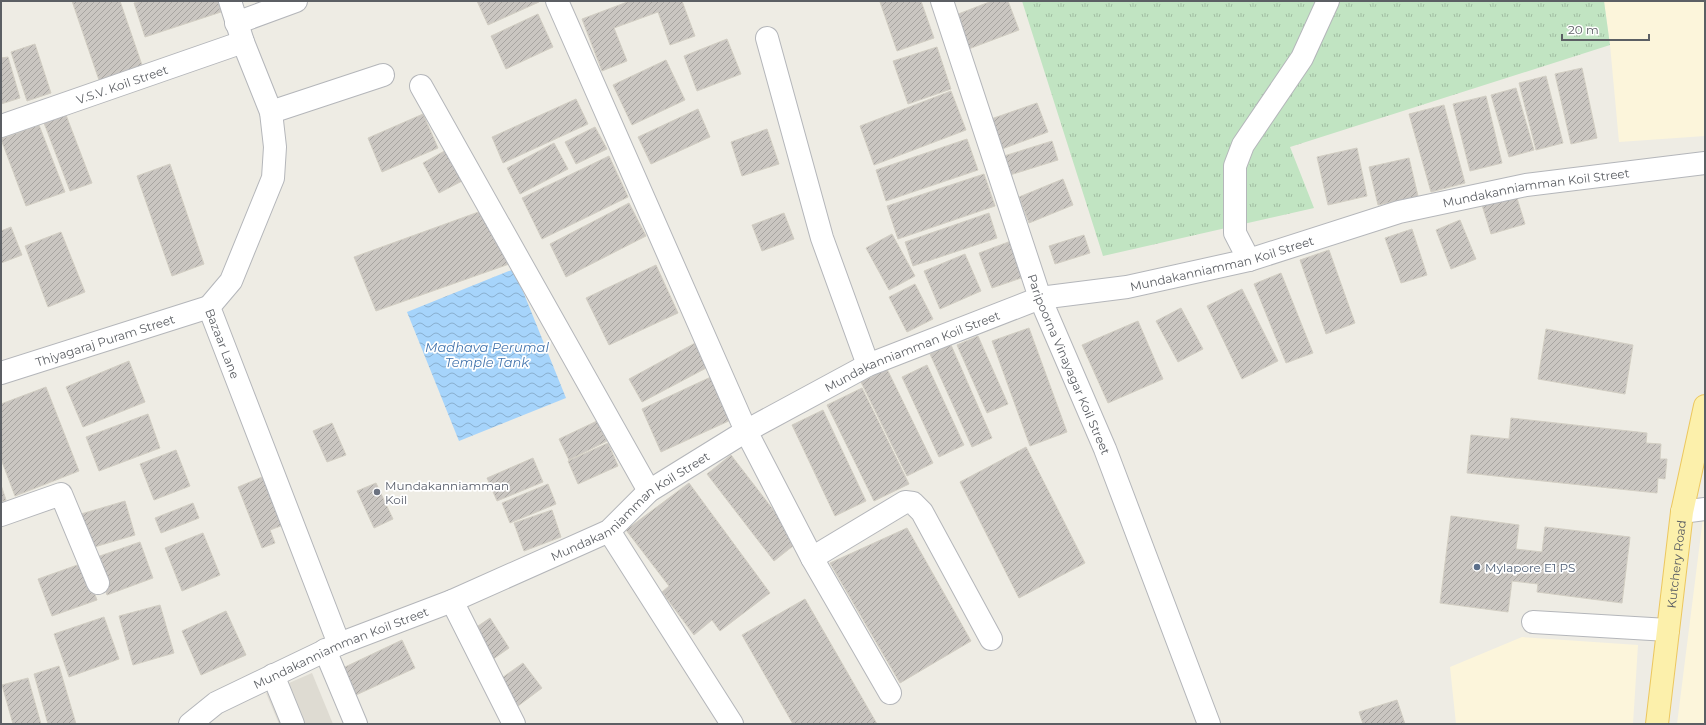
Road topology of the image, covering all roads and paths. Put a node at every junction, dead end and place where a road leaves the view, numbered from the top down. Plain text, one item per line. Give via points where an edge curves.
1 (230, 1) edge
2 (296, 1) edge
3 (557, 1) edge
4 (942, 1) edge
5 (1328, 1) edge
6 (240, 33) junction
7 (767, 38) dead end
8 (382, 75) dead end
9 (421, 86) dead end
10 (271, 112) junction
11 (1, 126) edge
12 (1705, 163) edge
13 (1249, 260) junction
14 (1040, 298) junction
15 (209, 307) junction
16 (868, 365) junction
17 (1, 373) edge
18 (1705, 406) edge
19 (746, 431) junction
20 (649, 491) junction
21 (1705, 509) edge
22 (1682, 512) junction
23 (1, 515) edge
24 (609, 530) junction
25 (812, 558) junction
26 (98, 583) dead end
27 (452, 601) junction
28 (1533, 622) dead end
29 (1668, 630) junction
30 (991, 639) dead end
31 (332, 647) junction
32 (273, 675) junction
33 (890, 693) dead end
34 (1206, 723) edge
35 (190, 724) edge
36 (293, 724) edge
37 (356, 724) edge
38 (514, 724) edge
39 (732, 724) edge
40 (1657, 724) edge

1 - 6 street, Bazaar Lane
2 - 6 street, V.S.V. Koil Street
3 - 19 street
4 - 14 street, Paripoorna Vinayagar Koil Street
5 - 13 street via 1302,58 1243,145 1235,166 1235,233
6 - 10 street, Bazaar Lane
6 - 11 street, V.S.V. Koil Street
7 - 16 street via 822,238
8 - 10 street
9 - 20 street
10 - 15 street, Bazaar Lane via 275,147 273,178 230,281
12 - 13 street, Mundakanniamman Koil Street via 1526,185 1399,212
13 - 14 street, Mundakanniamman Koil Street via 1127,287
14 - 16 street, Mundakanniamman Koil Street
14 - 34 street, Paripoorna Vinayagar Koil Street via 1104,448
15 - 17 street, Thiyagaraj Puram Street
15 - 31 street, Bazaar Lane
16 - 19 street, Mundakanniamman Koil Street
18 - 22 main road, Kutchery Road
19 - 20 street, Mundakanniamman Koil Street
19 - 25 street
20 - 24 street, Mundakanniamman Koil Street
21 - 22 street
22 - 29 main road, Kutchery Road
23 - 26 street via 60,494
24 - 27 street, Mundakanniamman Koil Street
24 - 39 street
25 - 30 street via 905,502 914,503 922,512
25 - 33 street
27 - 31 street, Mundakanniamman Koil Street
27 - 38 street
28 - 29 street
29 - 40 main road, Kutchery Road
31 - 32 street, Mundakanniamman Koil Street
31 - 37 street, Bazaar Lane
32 - 35 street, Mundakanniamman Koil Street via 216,703
32 - 36 street

